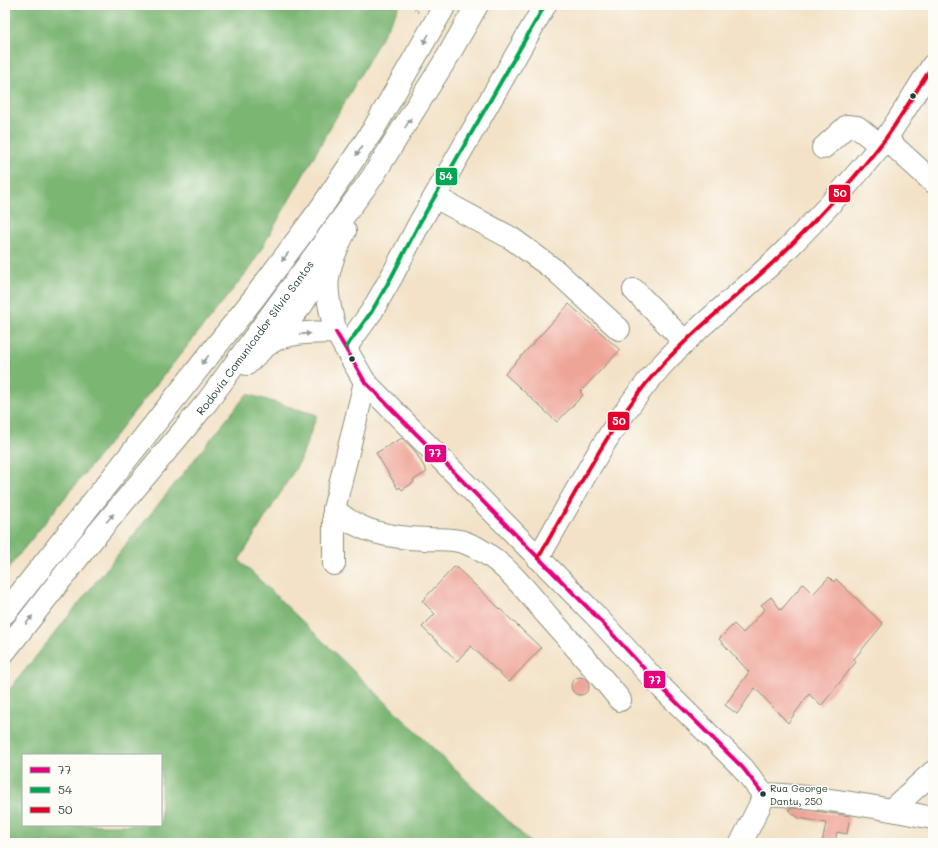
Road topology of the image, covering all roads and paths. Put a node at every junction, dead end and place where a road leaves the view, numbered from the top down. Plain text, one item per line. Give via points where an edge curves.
1 (445, 5) edge
2 (476, 5) edge
3 (545, 5) edge
4 (933, 65) edge
5 (882, 142) junction
6 (823, 148) dead end
7 (371, 179) junction
8 (933, 182) edge
9 (435, 197) junction
10 (332, 257) junction
11 (634, 290) dead end
12 (619, 329) dead end
13 (341, 339) junction
14 (685, 342) junction
15 (270, 343) junction
16 (365, 382) junction
17 (207, 402) junction
18 (334, 509) junction
19 (538, 558) junction
20 (334, 564) dead end
21 (5, 613) edge
22 (5, 651) edge
23 (620, 700) dead end
24 (933, 772) edge
25 (763, 794) junction
26 (891, 810) junction
27 (933, 818) edge
28 (740, 843) edge

1 -> 21 main road, Rodovia Comunicador Silvio Santos via 373,130 321,208 254,298
7 -> 2 main road, Rodovia Comunicador Silvio Santos via 448,56
3 - 9 main road
4 - 5 main road
5 - 6 main road via 857,127 847,126
5 - 8 main road
5 - 14 main road via 786,250
7 - 10 main road
7 - 17 main road, Rodovia Comunicador Silvio Santos
9 - 12 main road via 511,238 556,271
9 - 13 main road via 372,311
10 - 13 main road via 326,285 328,305
10 - 15 main road via 301,306
11 - 14 main road
15 -> 13 main road via 296,334
13 - 16 main road
14 - 19 main road via 662,365 622,415
15 - 17 main road
16 - 18 main road
16 - 19 main road
22 -> 17 main road, Rodovia Comunicador Silvio Santos via 87,546
18 - 20 main road
18 - 23 main road via 348,521 375,533 465,542 486,554 535,601
19 - 25 main road via 662,688 743,768
24 - 26 main road
25 - 26 main road via 821,798
25 - 28 main road via 754,818
26 - 27 main road

